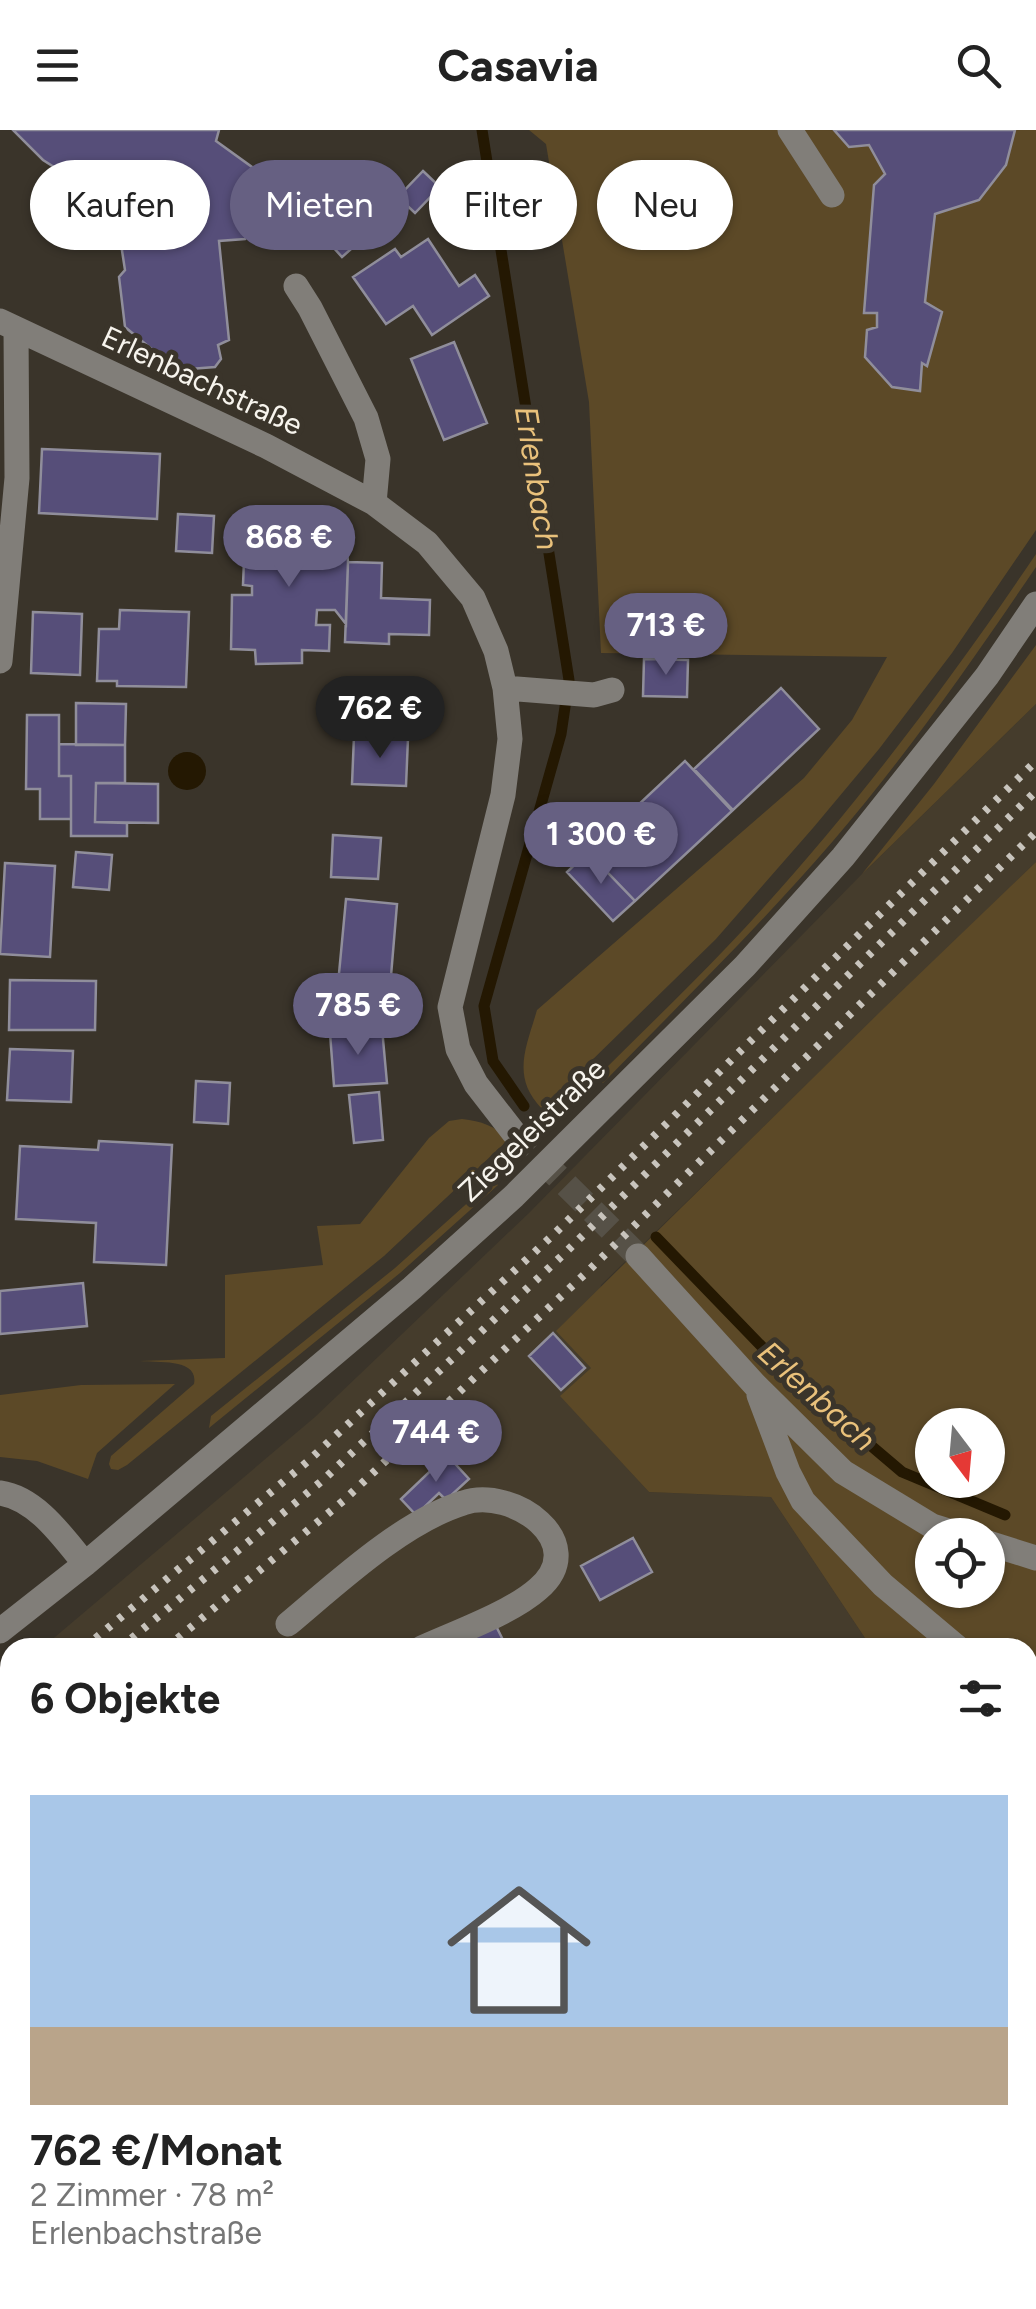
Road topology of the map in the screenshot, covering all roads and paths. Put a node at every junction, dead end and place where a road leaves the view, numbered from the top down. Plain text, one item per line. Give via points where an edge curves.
1 (790, 130) edge
2 (832, 194) dead end
3 (296, 286) dead end
4 (8, 325) edge
5 (374, 502) junction
6 (1036, 604) edge
7 (0, 651) edge
8 (0, 661) edge
9 (505, 688) junction
10 (603, 692) dead end
11 (514, 1132) tunnel mouth
12 (638, 1256) tunnel mouth
13 (755, 1385) junction
14 (0, 1493) edge
15 (919, 1518) edge
16 (1005, 1548) edge
17 (1036, 1558) edge
18 (85, 1564) junction
19 (288, 1624) dead end
20 (0, 1631) edge
21 (444, 1638) edge
22 (946, 1638) edge

1 - 2 street
3 - 5 street via 366,418 378,458
4 - 5 street, Erlenbachstraße
4 - 7 street via 17,478
5 - 9 street, Erlenbachstraße via 427,542 473,598
6 - 18 street, Ziegeleistraße via 914,771 745,966 514,1196
7 - 8 street
9 - 10 street
9 - 11 street, Erlenbachstraße via 510,739 504,795 450,1006 458,1049
12 - 13 street
13 - 15 street via 842,1472
13 - 22 street via 803,1501 883,1585
14 - 18 street via 14,1495 47,1520
16 - 17 street
18 - 20 street, Ziegeleistraße
19 - 21 street via 424,1518 467,1501 500,1500 528,1512 550,1535 553,1570 539,1589

